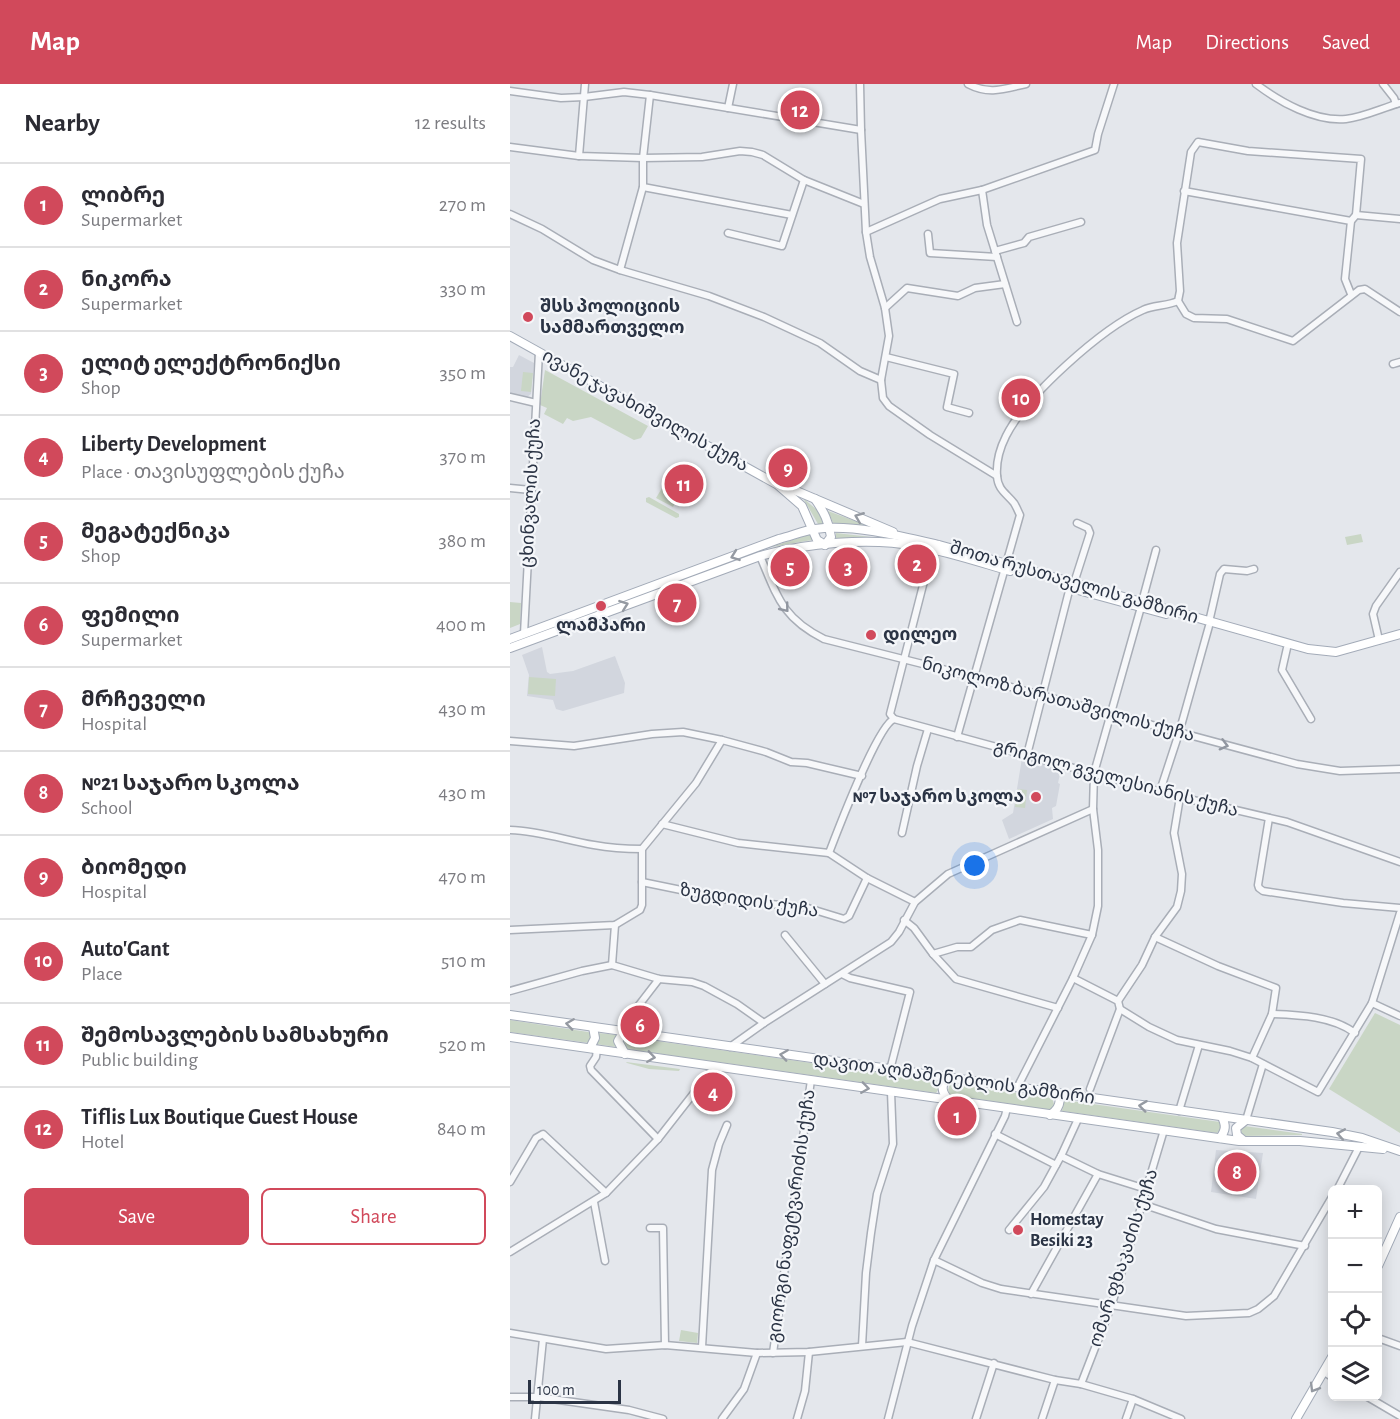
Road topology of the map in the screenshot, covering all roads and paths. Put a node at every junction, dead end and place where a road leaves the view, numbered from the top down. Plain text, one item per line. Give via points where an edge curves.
1 (585, 84) edge
2 (733, 84) edge
3 (860, 84) edge
4 (968, 84) edge
5 (1026, 84) edge
6 (1114, 84) edge
7 (1256, 84) edge
8 (1383, 84) edge
9 (510, 91) edge
10 (650, 95) junction
11 (585, 97) junction
12 (1398, 104) edge
13 (728, 108) junction
14 (861, 130) junction
15 (510, 147) edge
16 (579, 156) junction
17 (642, 158) junction
18 (804, 180) junction
19 (643, 187) junction
20 (982, 190) junction
21 (1184, 191) junction
22 (864, 204) junction
23 (510, 214) edge
24 (792, 215) junction
25 (1356, 215) junction
26 (1400, 219) edge
27 (1351, 221) junction
28 (1081, 222) dead end
29 (866, 232) junction
30 (728, 233) dead end
31 (928, 234) dead end
32 (996, 254) junction
33 (620, 270) junction
34 (1005, 284) junction
35 (1352, 294) junction
36 (1178, 301) junction
37 (885, 308) junction
38 (1400, 312) edge
39 (1017, 322) dead end
40 (510, 336) edge
41 (539, 352) junction
42 (886, 357) junction
43 (880, 380) junction
44 (510, 397) edge
45 (536, 403) junction
46 (969, 413) dead end
47 (997, 477) junction
48 (778, 485) junction
49 (510, 488) edge
50 (531, 490) junction
51 (814, 499) junction
52 (1077, 523) dead end
53 (830, 528) junction
54 (814, 530) junction
55 (903, 537) junction
56 (825, 545) junction
57 (932, 550) junction
58 (1156, 550) dead end
59 (760, 556) junction
60 (1005, 567) junction
61 (1254, 569) dead end
62 (1400, 572) edge
63 (1072, 585) junction
64 (1141, 605) junction
65 (1209, 624) junction
66 (524, 634) junction
67 (1400, 636) edge
68 (510, 639) edge
69 (1379, 640) junction
70 (510, 648) edge
71 (1287, 648) junction
72 (904, 659) junction
73 (974, 677) junction
74 (1043, 696) junction
75 (1111, 714) junction
76 (894, 719) junction
77 (1311, 719) dead end
78 (928, 729) junction
79 (1179, 733) junction
80 (957, 737) junction
81 (722, 740) junction
82 (510, 741) edge
83 (1027, 755) junction
84 (1400, 769) edge
85 (1094, 773) junction
86 (862, 776) junction
87 (1160, 791) junction
88 (1180, 797) junction
89 (1093, 809) junction
90 (1269, 818) junction
91 (662, 824) junction
92 (510, 830) edge
93 (903, 833) dead end
94 (642, 849) junction
95 (829, 853) junction
96 (1400, 862) edge
97 (867, 878) junction
98 (642, 882) junction
99 (915, 902) junction
100 (1400, 908) edge
101 (1400, 913) edge
102 (904, 921) junction
103 (615, 925) junction
104 (510, 930) edge
105 (785, 935) dead end
106 (1092, 935) junction
107 (1155, 937) junction
108 (933, 954) junction
109 (612, 965) junction
110 (842, 974) junction
111 (1074, 978) junction
112 (659, 979) junction
113 (825, 984) junction
114 (510, 992) edge
115 (1119, 1001) junction
116 (1372, 1003) junction
117 (1058, 1008) junction
118 (1120, 1009) junction
119 (1272, 1014) junction
120 (510, 1015) edge
121 (1400, 1016) edge
122 (764, 1023) junction
123 (593, 1027) junction
124 (621, 1031) junction
125 (1355, 1033) junction
126 (510, 1037) edge
127 (1199, 1046) junction
128 (730, 1047) junction
129 (593, 1049) junction
130 (625, 1054) junction
131 (1252, 1058) junction
132 (1263, 1064) junction
133 (715, 1066) junction
134 (890, 1070) junction
135 (947, 1078) junction
136 (811, 1080) junction
137 (1017, 1088) junction
138 (1090, 1089) dead end
139 (891, 1092) junction
140 (1057, 1094) junction
141 (949, 1100) junction
142 (1007, 1108) junction
143 (1179, 1111) junction
144 (1050, 1115) junction
145 (1222, 1117) junction
146 (1078, 1119) junction
147 (1246, 1120) junction
148 (728, 1125) dead end
149 (1164, 1130) junction
150 (995, 1134) junction
151 (1220, 1138) junction
152 (658, 1139) junction
153 (1243, 1141) junction
154 (1359, 1147) junction
155 (1398, 1150) edge
156 (1061, 1156) junction
157 (1056, 1165) junction
158 (1098, 1174) junction
159 (510, 1182) edge
160 (1340, 1185) edge
161 (1146, 1189) junction
162 (606, 1193) junction
163 (594, 1202) junction
164 (1142, 1204) junction
165 (1328, 1204) edge
166 (1400, 1218) edge
167 (650, 1228) dead end
168 (1009, 1230) dead end
169 (1305, 1246) junction
170 (510, 1252) edge
171 (1382, 1256) edge
172 (934, 1260) junction
173 (605, 1261) dead end
174 (1031, 1294) junction
175 (1112, 1304) junction
176 (510, 1333) edge
177 (543, 1339) junction
178 (1382, 1340) edge
179 (907, 1342) junction
180 (665, 1344) junction
181 (1400, 1346) edge
182 (702, 1347) junction
183 (862, 1347) junction
184 (809, 1352) junction
185 (757, 1353) junction
186 (773, 1353) junction
187 (994, 1363) junction
188 (1328, 1364) edge
189 (1324, 1372) junction
190 (1328, 1374) edge
191 (1055, 1380) junction
192 (1081, 1384) junction
193 (510, 1397) edge
194 (538, 1397) junction
195 (1133, 1399) junction
196 (1374, 1401) edge
197 (1400, 1416) edge
198 (535, 1419) edge
199 (663, 1419) edge
200 (722, 1419) edge
201 (797, 1419) edge
202 (888, 1419) edge
203 (975, 1419) edge
204 (1042, 1419) edge
205 (1126, 1419) edge
206 (1180, 1419) edge
207 (1296, 1419) edge

1 - 11 street
2 - 13 street
3 - 14 street
4 - 5 street via 991,91
6 - 20 street via 1095,150
7 - 12 street via 1305,112 1328,118 1347,118
8 - 12 street
9 - 11 street
10 - 11 street via 624,92
10 - 13 street
10 - 17 street
11 - 16 street
13 - 14 street
14 - 22 street
15 - 16 street
16 - 17 street
17 - 18 street via 702,158 752,152
17 - 19 street
18 - 22 street
18 - 24 street
19 - 24 street
19 - 33 street
20 - 29 street via 940,199
20 - 32 street
21 - 25 street via 1191,152 1198,142 1248,152 1361,159
21 - 27 street
21 - 36 street via 1177,243
22 - 29 street
23 - 33 street via 593,260
24 - 30 street via 782,246
25 - 26 street
25 - 27 street
27 - 35 street via 1345,279
28 - 32 street via 1029,237 1024,243
29 - 37 street
31 - 32 street via 930,253
32 - 34 street
33 - 43 street via 764,317 820,343
34 - 37 street via 975,288 958,296 907,288
34 - 39 street
35 - 36 street via 1293,341 1227,320 1194,318 1186,314
35 - 38 street via 1365,289
36 - 47 street via 1144,309 1123,321 1053,378 1007,435
37 - 42 street via 889,336
40 - 41 main road, ივანე ჯავახიშვილის ქუჩა
41 - 45 street, ცხინვალის ქუჩა
41 - 48 main road, ივანე ჯავახიშვილის ქუჩა
42 - 43 street
42 - 46 street via 954,374 947,407
43 - 47 street via 883,398 889,406
44 - 45 street
45 - 50 street, ცხინვალის ქუჩა
47 - 60 street via 1001,490 1020,515
48 - 51 main road, ივანე ჯავახიშვილის ქუჩა
48 - 54 main road via 802,506
49 - 50 street
50 - 66 street, ცხინვალის ქუჩა
51 - 53 main road
55 -> 51 main road, ივანე ჯავახიშვილის ქუჩა
52 - 63 street via 1090,530
53 - 54 main road, შოთა რუსთაველის გამზირი
53 - 55 main road, შოთა რუსთაველის გამზირი
53 - 56 main road via 831,537
54 - 56 main road via 817,540
54 -> 66 main road, შოთა რუსთაველის გამზირი via 667,579
55 - 60 main road, შოთა რუსთაველის გამზირი
56 - 57 main road, შოთა რუსთაველის გამზირი via 896,543
56 - 59 main road, შოთა რუსთაველის გამზირი
57 - 60 main road, შოთა რუსთაველის გამზირი
57 - 72 street
58 - 64 street
70 -> 59 main road, შოთა რუსთაველის გამზირი
59 -> 72 street, ნიკოლოზ ბარათაშვილის ქუჩა via 783,606 811,633
60 - 63 main road, შოთა რუსთაველის გამზირი
60 - 73 street
61 - 65 street via 1224,569
62 - 69 street via 1373,614
63 - 64 main road, შოთა რუსთაველის გამზირი
63 - 74 street
64 - 65 main road, შოთა რუსთაველის გამზირი
64 - 75 street
65 - 69 main road, შოთა რუსთაველის გამზირი via 1323,651 1350,649
65 - 71 main road, შოთა რუსთაველის გამზირი
65 - 79 street
66 - 68 main road, შოთა რუსთაველის გამზირი
67 - 69 main road, შოთა რუსთაველის გამზირი
67 - 71 main road, შოთა რუსთაველის გამზირი via 1336,655
71 - 77 street via 1282,670
72 - 73 street, ნიკოლოზ ბარათაშვილის ქუჩა
72 - 76 street via 890,714
73 - 74 street, ნიკოლოზ ბარათაშვილის ქუჩა
73 - 80 street
74 - 75 street, ნიკოლოზ ბარათაშვილის ქუჩა
74 - 83 street
75 - 79 street, ნიკოლოზ ბარათაშვილის ქუჩა
75 - 85 street
76 - 78 street, გრიგოლ გველესიანის ქუჩა
76 - 86 street via 883,730
78 - 80 street, გრიგოლ გველესიანის ქუჩა
78 - 93 street
79 -> 84 street, ნიკოლოზ ბარათაშვილის ქუჩა via 1326,770
79 - 87 street
80 - 83 street, გრიგოლ გველესიანის ქუჩა
81 - 82 street via 683,732 574,746
81 - 86 street via 791,762
81 - 91 street via 696,783
83 - 85 street, გრიგოლ გველესიანის ქუჩა
85 - 87 street, გრიგოლ გველესიანის ქუჩა
85 - 89 street
86 - 95 street
87 - 88 street, გრიგოლ გველესიანის ქუჩა
88 - 90 street, გრიგოლ გველესიანის ქუჩა
88 - 107 street via 1174,833 1182,874 1181,891 1177,907
89 - 99 street via 948,874
89 - 106 street via 1098,906
90 - 96 street, გრიგოლ გველესიანის ქუჩა
90 - 100 street via 1258,885 1263,891
91 - 94 street
91 - 95 street via 738,843
92 - 94 street via 555,835 592,845
94 - 98 street
95 - 97 street
97 - 98 street, ზუგდიდის ქუჩა via 844,919 808,908 725,899
97 - 99 street
98 - 103 street via 642,908
99 - 102 street
101 - 116 street
102 - 108 street
102 - 110 street via 891,942
103 - 104 street
103 - 109 street
105 - 113 street
106 - 108 street via 1020,920 993,930 970,947
106 - 111 street
107 - 115 street
107 - 119 street via 1275,987
108 - 117 street via 956,979
109 - 112 street
109 - 114 street
110 - 113 street
110 - 134 street via 910,992
111 - 115 street
111 - 117 street
112 - 122 street via 704,986
112 - 124 street
113 - 122 street
115 - 118 street
116 - 121 street
116 - 125 street
117 - 137 street
118 - 127 street via 1149,1027
118 - 138 street
119 - 125 street via 1323,1020
119 - 131 street
123 -> 120 main road, დავით აღმაშენებლის გამზირი
122 - 128 street
123 - 124 main road, დავით აღმაშენებლის გამზირი
123 - 129 main road
124 - 128 main road, დავით აღმაშენებლის გამზირი
124 - 130 main road via 618,1041
125 - 132 street via 1318,1092
126 - 129 main road, დავით აღმაშენებლის გამზირი
127 - 131 street
127 - 143 street
134 -> 128 main road, დავით აღმაშენებლის გამზირი
129 - 130 main road, დავით აღმაშენებლის გამზირი
129 - 152 street via 596,1057 591,1070
130 -> 133 main road, დავით აღმაშენებლის გამზირი
131 - 132 street
132 - 147 street
133 - 136 main road, დავით აღმაშენებლის გამზირი
133 - 152 street
134 - 135 main road, დავით აღმაშენებლის გამზირი
135 - 137 main road, დავით აღმაშენებლის გამზირი
135 - 141 main road via 942,1088
136 -> 139 main road, დავით აღმაშენებლის გამზირი
136 - 186 street, გიორგი ნაფეტვარიძის ქუჩა
137 - 140 main road, დავით აღმაშენებლის გამზირი
139 - 141 main road, დავით აღმაშენებლის გამზირი
139 - 183 street via 893,1144 877,1194 871,1233
143 -> 140 main road, დავით აღმაშენებლის გამზირი
140 - 144 main road via 1057,1110
141 - 142 main road, დავით აღმაშენებლის გამზირი
142 - 144 main road, დავით აღმაშენებლის გამზირი
142 - 150 street
143 - 145 main road, დავით აღმაშენებლის გამზირი
144 - 146 main road, დავით აღმაშენებლის გამზირი
145 - 147 main road, დავით აღმაშენებლის გამზირი
145 - 151 main road via 1226,1129
146 - 149 main road, დავით აღმაშენებლის გამზირი
146 - 156 street
147 - 153 main road via 1236,1128
155 -> 147 main road, დავით აღმაშენებლის გამზირი via 1362,1138
148 - 182 street via 712,1170
149 - 151 main road, დავით აღმაშენებლის გამზირი
149 - 161 street, ომარ ფხაკაძის ქუჩა
150 - 157 street
150 - 172 street
151 - 153 main road, დავით აღმაშენებლის გამზირი
152 - 162 street
153 - 154 main road, დავით აღმაშენებლის გამზირი
154 - 155 main road, დავით აღმაშენებლის გამზირი
154 - 160 street
156 - 157 street
156 - 158 street
157 - 168 street via 1044,1187
158 - 161 street
158 - 174 street
159 - 162 street via 536,1138 543,1134
161 - 164 street, ომარ ფხაკაძის ქუჩა
162 - 163 street
163 - 170 street
163 - 173 street
164 - 169 street via 1216,1229
164 - 175 street, ომარ ფხაკაძის ქუჩა
165 - 169 street
166 - 171 main road
167 - 180 street via 663,1228
169 - 175 street via 1274,1296 1249,1313 1186,1316
172 - 174 street via 982,1283
172 - 179 street
174 - 175 street
175 - 192 street, ომარ ფხაკაძის ქუჩა
176 - 177 street
177 - 180 street via 606,1349
177 - 194 street
178 - 181 street
179 - 183 street
179 - 187 street
179 - 202 street
180 - 182 street
182 - 185 street
183 - 184 street
184 - 186 street
184 - 201 street
185 - 186 street
185 - 200 street via 744,1389
187 - 191 street
187 - 203 street
188 - 189 main road
189 - 190 street
189 -> 207 main road
191 - 192 street
191 - 204 street
192 - 195 street
193 - 194 street
194 - 198 street
194 - 199 street
195 - 205 street
195 - 206 street
196 - 197 street

